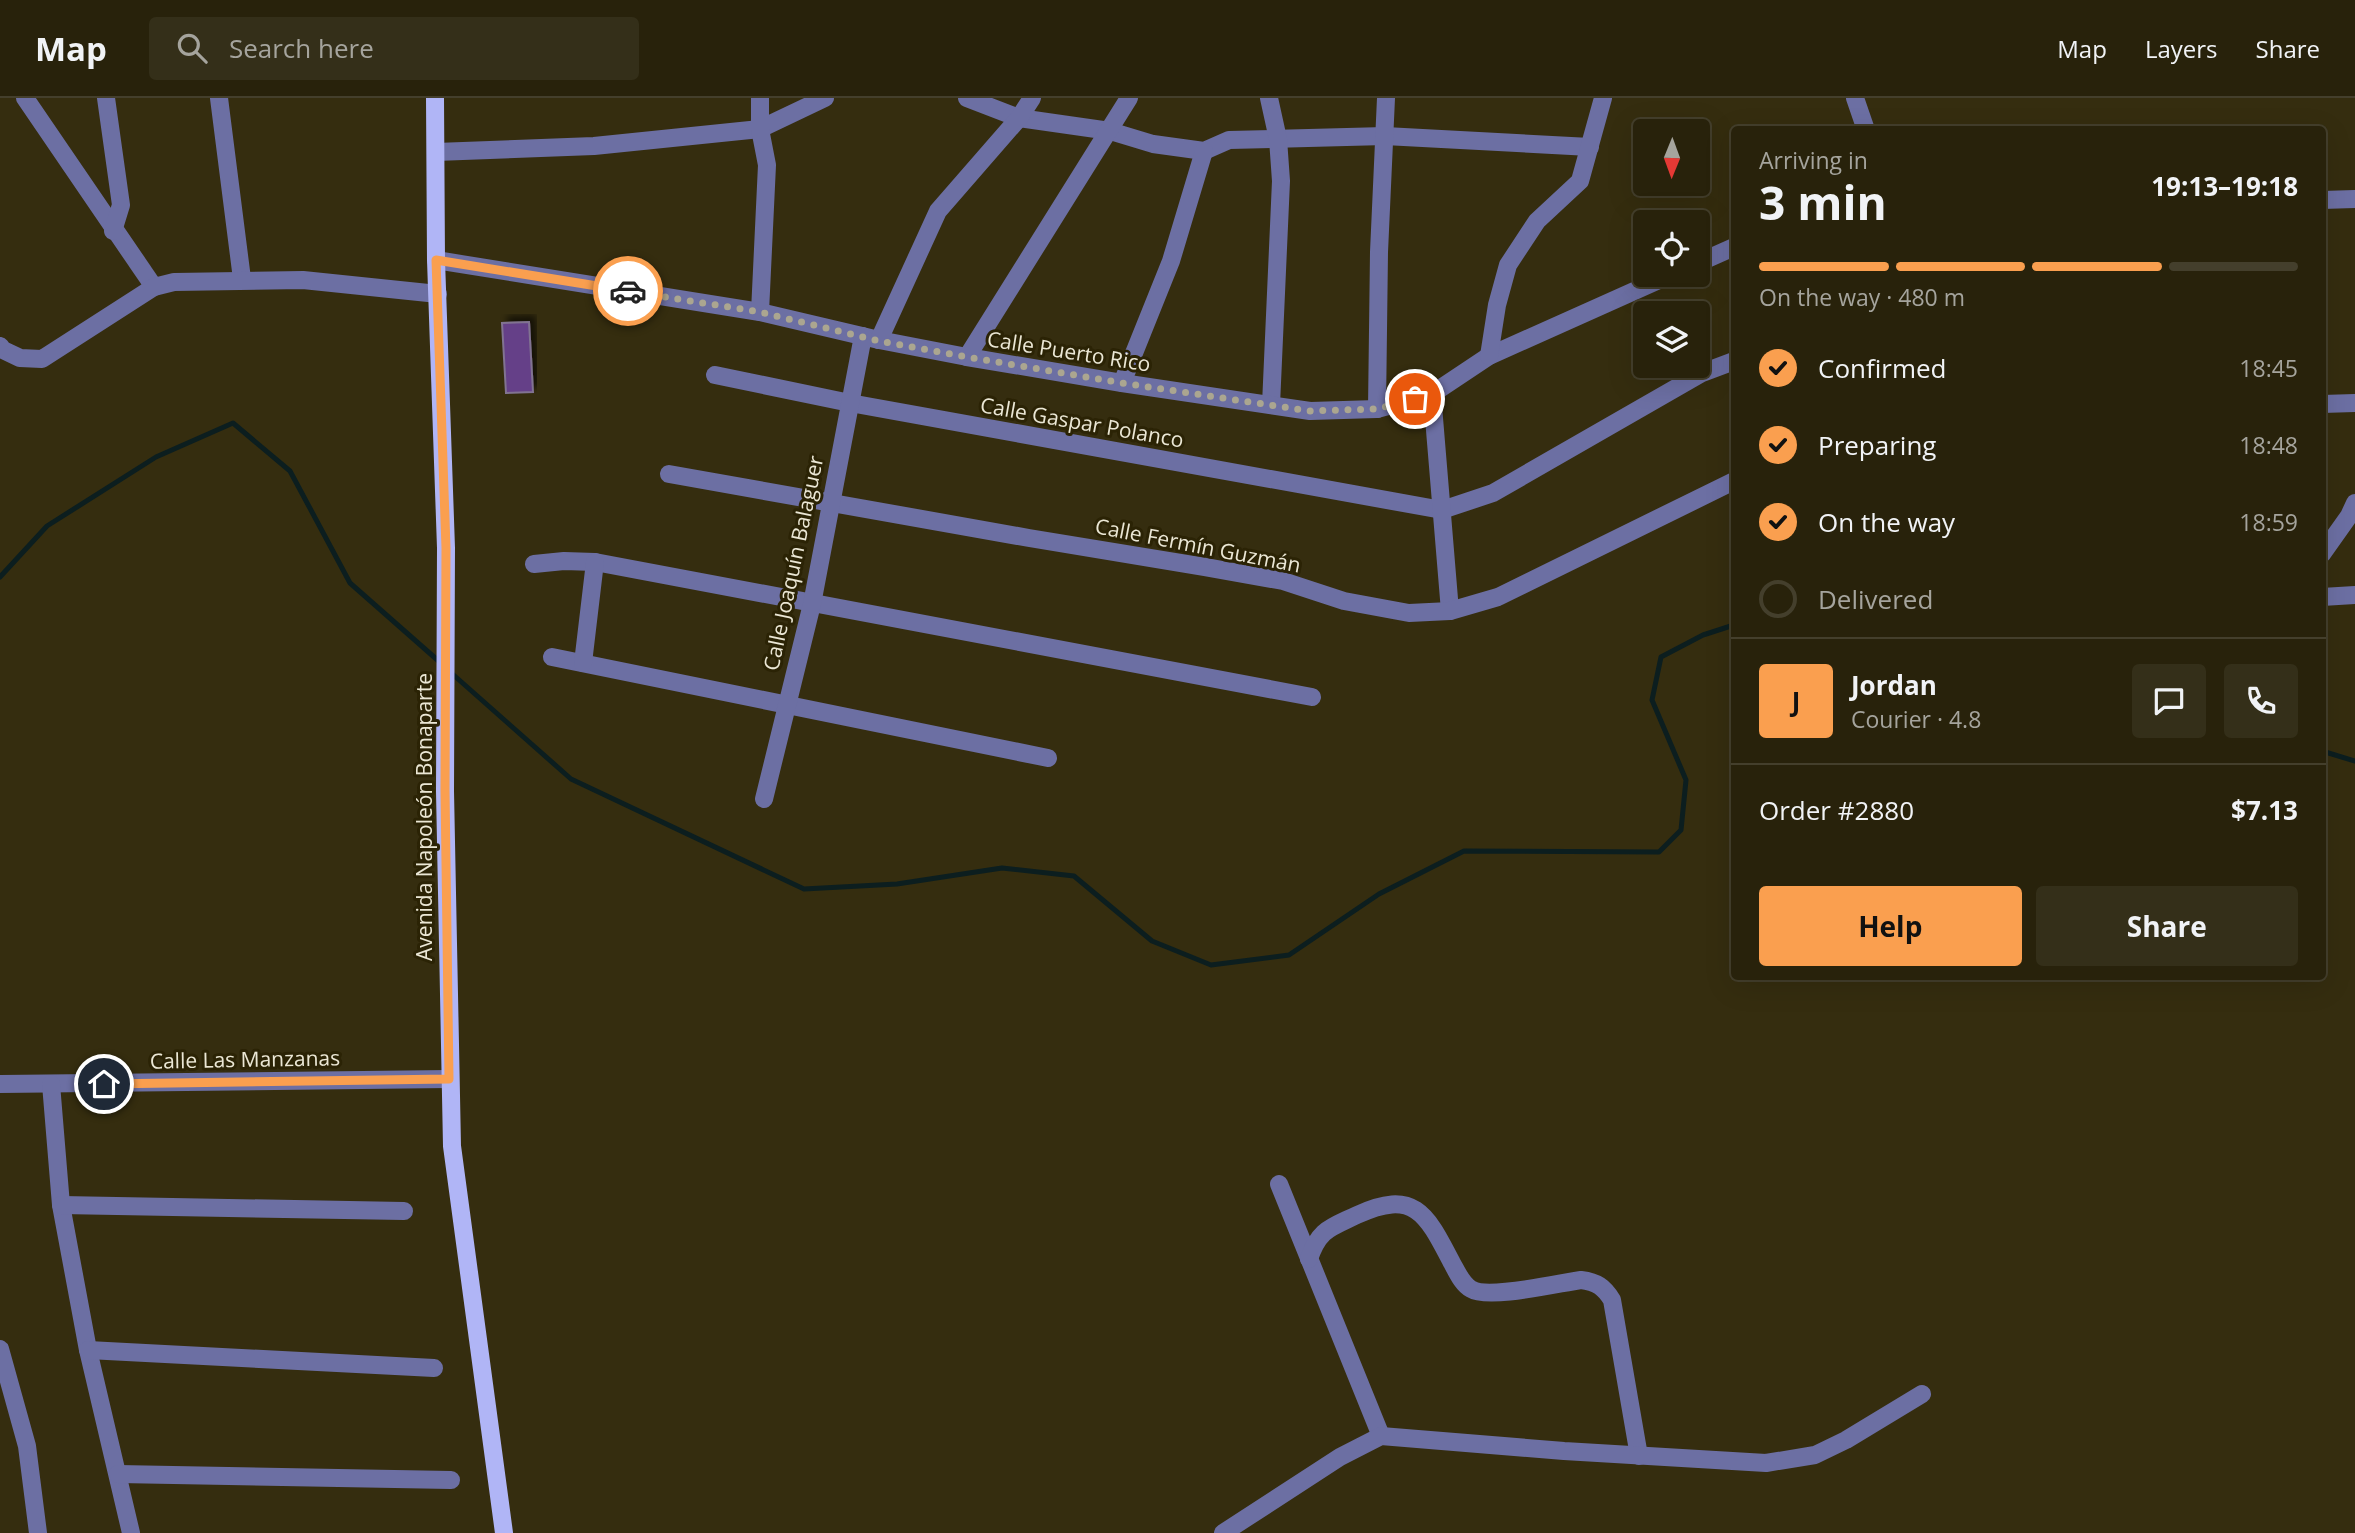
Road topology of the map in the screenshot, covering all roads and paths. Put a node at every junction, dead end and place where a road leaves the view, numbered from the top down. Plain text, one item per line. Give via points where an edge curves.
1 (25, 98) edge
2 (106, 98) edge
3 (219, 98) edge
4 (435, 98) edge
5 (760, 98) edge
6 (825, 98) edge
7 (967, 98) edge
8 (1032, 98) edge
9 (1129, 98) edge
10 (1269, 98) edge
11 (1386, 98) edge
12 (1602, 98) edge
13 (1855, 98) edge
14 (1018, 118) junction
15 (1865, 126) edge
16 (761, 129) junction
17 (1110, 131) junction
18 (1385, 136) junction
19 (1278, 139) junction
20 (1590, 147) junction
21 (1204, 150) junction
22 (436, 152) junction
23 (2355, 199) edge
24 (2326, 200) edge
25 (113, 230) junction
26 (1731, 248) edge
27 (1710, 258) edge
28 (436, 260) junction
29 (242, 279) junction
30 (154, 287) junction
31 (1643, 287) edge
32 (438, 294) junction
33 (760, 312) junction
34 (871, 338) junction
35 (0, 346) edge
36 (1489, 356) junction
37 (967, 357) junction
38 (1731, 362) edge
39 (715, 375) dead end
40 (1122, 383) junction
41 (1432, 394) junction
42 (850, 403) junction
43 (2355, 403) edge
44 (2326, 404) edge
45 (1271, 405) junction
46 (1377, 409) junction
47 (669, 474) dead end
48 (1731, 482) edge
49 (831, 501) junction
50 (2355, 503) edge
51 (1442, 510) junction
52 (2326, 548) edge
53 (595, 562) junction
54 (534, 564) dead end
55 (2355, 595) edge
56 (2326, 597) edge
57 (812, 604) junction
58 (1450, 611) junction
59 (552, 657) dead end
60 (583, 663) junction
61 (1312, 697) dead end
62 (786, 703) junction
63 (1048, 758) dead end
64 (764, 799) dead end
65 (449, 1079) junction
66 (0, 1084) edge
67 (51, 1084) junction
68 (1279, 1184) dead end
69 (61, 1205) junction
70 (404, 1211) dead end
71 (1309, 1259) junction
72 (0, 1349) edge
73 (88, 1350) junction
74 (434, 1368) dead end
75 (1922, 1394) dead end
76 (1381, 1436) junction
77 (1639, 1456) junction
78 (118, 1474) junction
79 (451, 1480) dead end
80 (38, 1533) edge
81 (131, 1533) edge
82 (504, 1533) edge
83 (1223, 1533) edge

1 - 25 street
2 - 25 street via 121,205
3 - 29 street
4 - 22 main road, Avenida Napoleón Bonaparte
5 - 16 street
6 - 16 street
7 - 14 street
8 - 14 street, Calle Joaquín Balaguer
9 - 17 street
10 - 19 street
11 - 18 street
12 - 20 street
13 - 15 street
14 - 17 street
14 - 34 street, Calle Joaquín Balaguer via 938,211
16 - 22 street via 594,146
16 - 33 street via 767,165
17 - 21 street via 1153,144
17 - 37 street
18 - 19 street
18 - 20 street
18 - 46 street
19 - 21 street via 1230,140
19 - 45 street via 1281,181
20 - 36 street via 1580,181 1537,220 1508,265
21 - 40 street via 1171,261
22 - 28 main road, Avenida Napoleón Bonaparte
23 - 24 street
25 - 30 street
26 - 27 street
28 - 32 main road, Avenida Napoleón Bonaparte
28 - 33 street, Calle Puerto Rico
29 - 30 street
29 - 32 street via 303,280
30 - 35 street via 42,359 20,358
31 - 36 street, Calle Puerto Rico
32 - 65 main road, Avenida Napoleón Bonaparte via 446,548
33 - 34 street, Calle Puerto Rico
34 - 37 street, Calle Puerto Rico
34 - 42 street, Calle Joaquín Balaguer
36 - 41 street, Calle Puerto Rico
37 - 40 street, Calle Puerto Rico
38 - 51 street via 1702,373 1493,493
39 - 42 street, Calle Gaspar Polanco
40 - 45 street, Calle Puerto Rico
41 - 46 street, Calle Puerto Rico
41 - 51 street
42 - 49 street, Calle Joaquín Balaguer
42 - 51 street, Calle Gaspar Polanco
43 - 44 street
45 - 46 street, Calle Puerto Rico via 1310,411
47 - 49 street, Calle Fermín Guzmán
48 - 58 street, Calle Fermín Guzmán via 1497,597
49 - 57 street, Calle Joaquín Balaguer
49 - 58 street, Calle Fermín Guzmán via 1283,582 1378,608 1409,613
50 - 52 street
51 - 58 street
53 - 54 street
53 - 57 street
53 - 60 street
55 - 56 street
57 - 61 street
57 - 62 street, Calle Joaquín Balaguer
59 - 60 street
60 - 62 street
62 - 63 street
62 - 64 street, Calle Joaquín Balaguer
65 - 67 street, Calle Las Manzanas
65 - 82 main road, Avenida Napoleón Bonaparte via 452,1146
66 - 67 street, Calle Las Manzanas
67 - 69 street
68 - 71 street
69 - 70 street
69 - 73 street
71 - 76 street
71 - 77 street via 1315,1240 1328,1229 1380,1204 1400,1203 1418,1210 1471,1289 1487,1294 1594,1282 1612,1300
72 - 80 street via 27,1446
73 - 74 street
73 - 78 street
75 - 77 street via 1815,1455 1766,1463
76 - 77 street
76 - 83 street via 1340,1457
78 - 79 street
78 - 81 street

